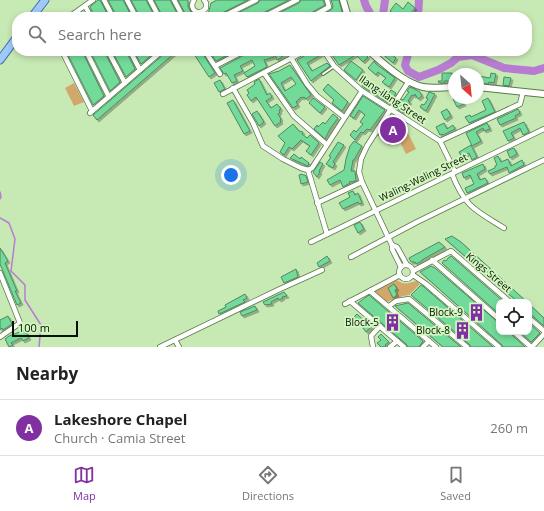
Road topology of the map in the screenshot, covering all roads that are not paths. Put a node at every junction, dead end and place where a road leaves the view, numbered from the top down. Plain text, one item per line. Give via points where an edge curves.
1 (45, 0) edge
2 (93, 0) edge
3 (104, 0) edge
4 (127, 0) edge
5 (150, 0) edge
6 (174, 0) edge
7 (194, 0) edge
8 (211, 0) edge
9 (256, 0) edge
10 (297, 0) edge
11 (327, 0) edge
12 (343, 0) edge
13 (205, 2) edge
14 (85, 6) junction
15 (36, 12) edge
16 (76, 12) edge
17 (88, 12) edge
18 (110, 12) edge
19 (133, 12) edge
20 (156, 12) edge
21 (181, 12) edge
22 (194, 12) edge
23 (202, 12) edge
24 (232, 12) edge
25 (273, 12) edge
26 (320, 12) edge
27 (347, 12) edge
28 (12, 44) edge
29 (64, 56) edge
30 (88, 56) edge
31 (111, 56) edge
32 (133, 56) edge
33 (209, 56) edge
34 (234, 56) edge
35 (296, 56) edge
36 (327, 56) edge
37 (374, 56) edge
38 (156, 57) edge
39 (292, 58) junction
40 (0, 60) edge
41 (215, 66) junction
42 (334, 66) junction
43 (140, 70) junction
44 (264, 73) junction
45 (220, 74) dead end
46 (323, 74) dead end
47 (409, 81) junction
48 (125, 83) junction
49 (448, 87) edge
50 (233, 88) junction
51 (484, 88) edge
52 (362, 91) junction
53 (522, 92) junction
54 (223, 94) dead end
55 (544, 94) edge
56 (109, 97) junction
57 (391, 109) junction
58 (344, 117) junction
59 (544, 129) edge
60 (440, 141) junction
61 (326, 144) junction
62 (544, 160) edge
63 (308, 170) junction
64 (453, 173) junction
65 (362, 182) junction
66 (464, 199) junction
67 (317, 203) junction
68 (376, 210) junction
69 (504, 228) dead end
70 (327, 234) junction
71 (388, 237) junction
72 (311, 242) dead end
73 (392, 245) junction
74 (351, 257) dead end
75 (432, 260) junction
76 (407, 265) junction
77 (401, 267) junction
78 (322, 270) dead end
79 (0, 273) edge
80 (413, 273) junction
81 (400, 275) junction
82 (370, 291) junction
83 (507, 299) edge
84 (350, 301) junction
85 (345, 304) dead end
86 (389, 306) junction
87 (496, 316) edge
88 (532, 321) edge
89 (380, 326) junction
90 (544, 331) edge
91 (544, 334) edge
92 (518, 335) edge
93 (0, 337) edge
94 (175, 340) junction
95 (397, 341) junction
96 (429, 341) junction
97 (160, 347) edge
98 (179, 347) edge
99 (373, 347) edge
100 (390, 347) edge
101 (404, 347) edge
102 (423, 347) edge
103 (436, 347) edge
104 (466, 347) edge
105 (499, 347) edge
106 (532, 347) edge

1 - 15 main road
2 - 14 street
3 - 18 street
4 - 19 street
5 - 20 street
6 - 21 street
7 - 22 street
8 - 13 street
9 - 24 street
10 - 25 street
11 - 26 street via 329,7
12 - 27 street
13 - 23 street via 206,8
14 - 16 street
14 - 17 street
28 - 40 main road
29 - 56 street via 91,112
30 - 56 street
31 - 48 street
32 - 43 street
33 - 41 street
34 - 41 street
35 - 39 street
36 - 42 street, Ilang-ilang Street
37 - 47 street
38 - 43 street
39 - 44 street
39 - 58 street via 317,96
41 - 45 street
42 - 46 lane
42 - 52 street, Ilang-ilang Street
43 - 48 street
44 - 50 street
44 - 61 street via 294,116
47 - 49 street via 423,87
47 - 57 street
48 - 56 street
50 - 54 street
50 - 63 street via 263,146 283,159
51 - 53 street
52 - 57 street, Ilang-ilang Street
52 - 58 street
53 - 55 street
53 - 60 street via 520,104
57 - 60 street, Ilang-ilang Street
57 - 65 street via 361,159 359,172
58 - 61 street
59 - 64 street, Waling-Waling Street
60 - 64 street
61 - 63 street via 312,168
62 - 66 street
63 - 67 street
64 - 66 street
64 - 68 street, Waling-Waling Street
65 - 67 street
65 - 68 street
66 - 69 street via 476,211
66 - 71 street
67 - 70 street
68 - 70 street, Waling-Waling Street
68 - 71 street
70 - 72 street, Waling-Waling Street
71 - 73 street
71 - 74 street
73 - 76 street via 397,247
73 - 77 street
75 - 80 street, Kings Street
75 - 83 street, Kings Street via 451,251
75 - 87 street
76 - 77 street
76 - 80 street
77 - 81 street
78 - 94 street
79 - 93 street via 20,323
80 - 81 street via 410,278 405,279
80 - 105 street
81 - 82 street
82 - 84 street
82 - 86 street
84 - 85 street
84 - 89 street
86 - 96 street
86 - 104 street via 396,301 409,298
88 - 90 street
89 - 95 street
89 - 99 street via 371,336
91 - 106 street
92 - 106 street
94 - 97 street
94 - 98 street
95 - 100 street
95 - 101 street
96 - 102 street
96 - 103 street

